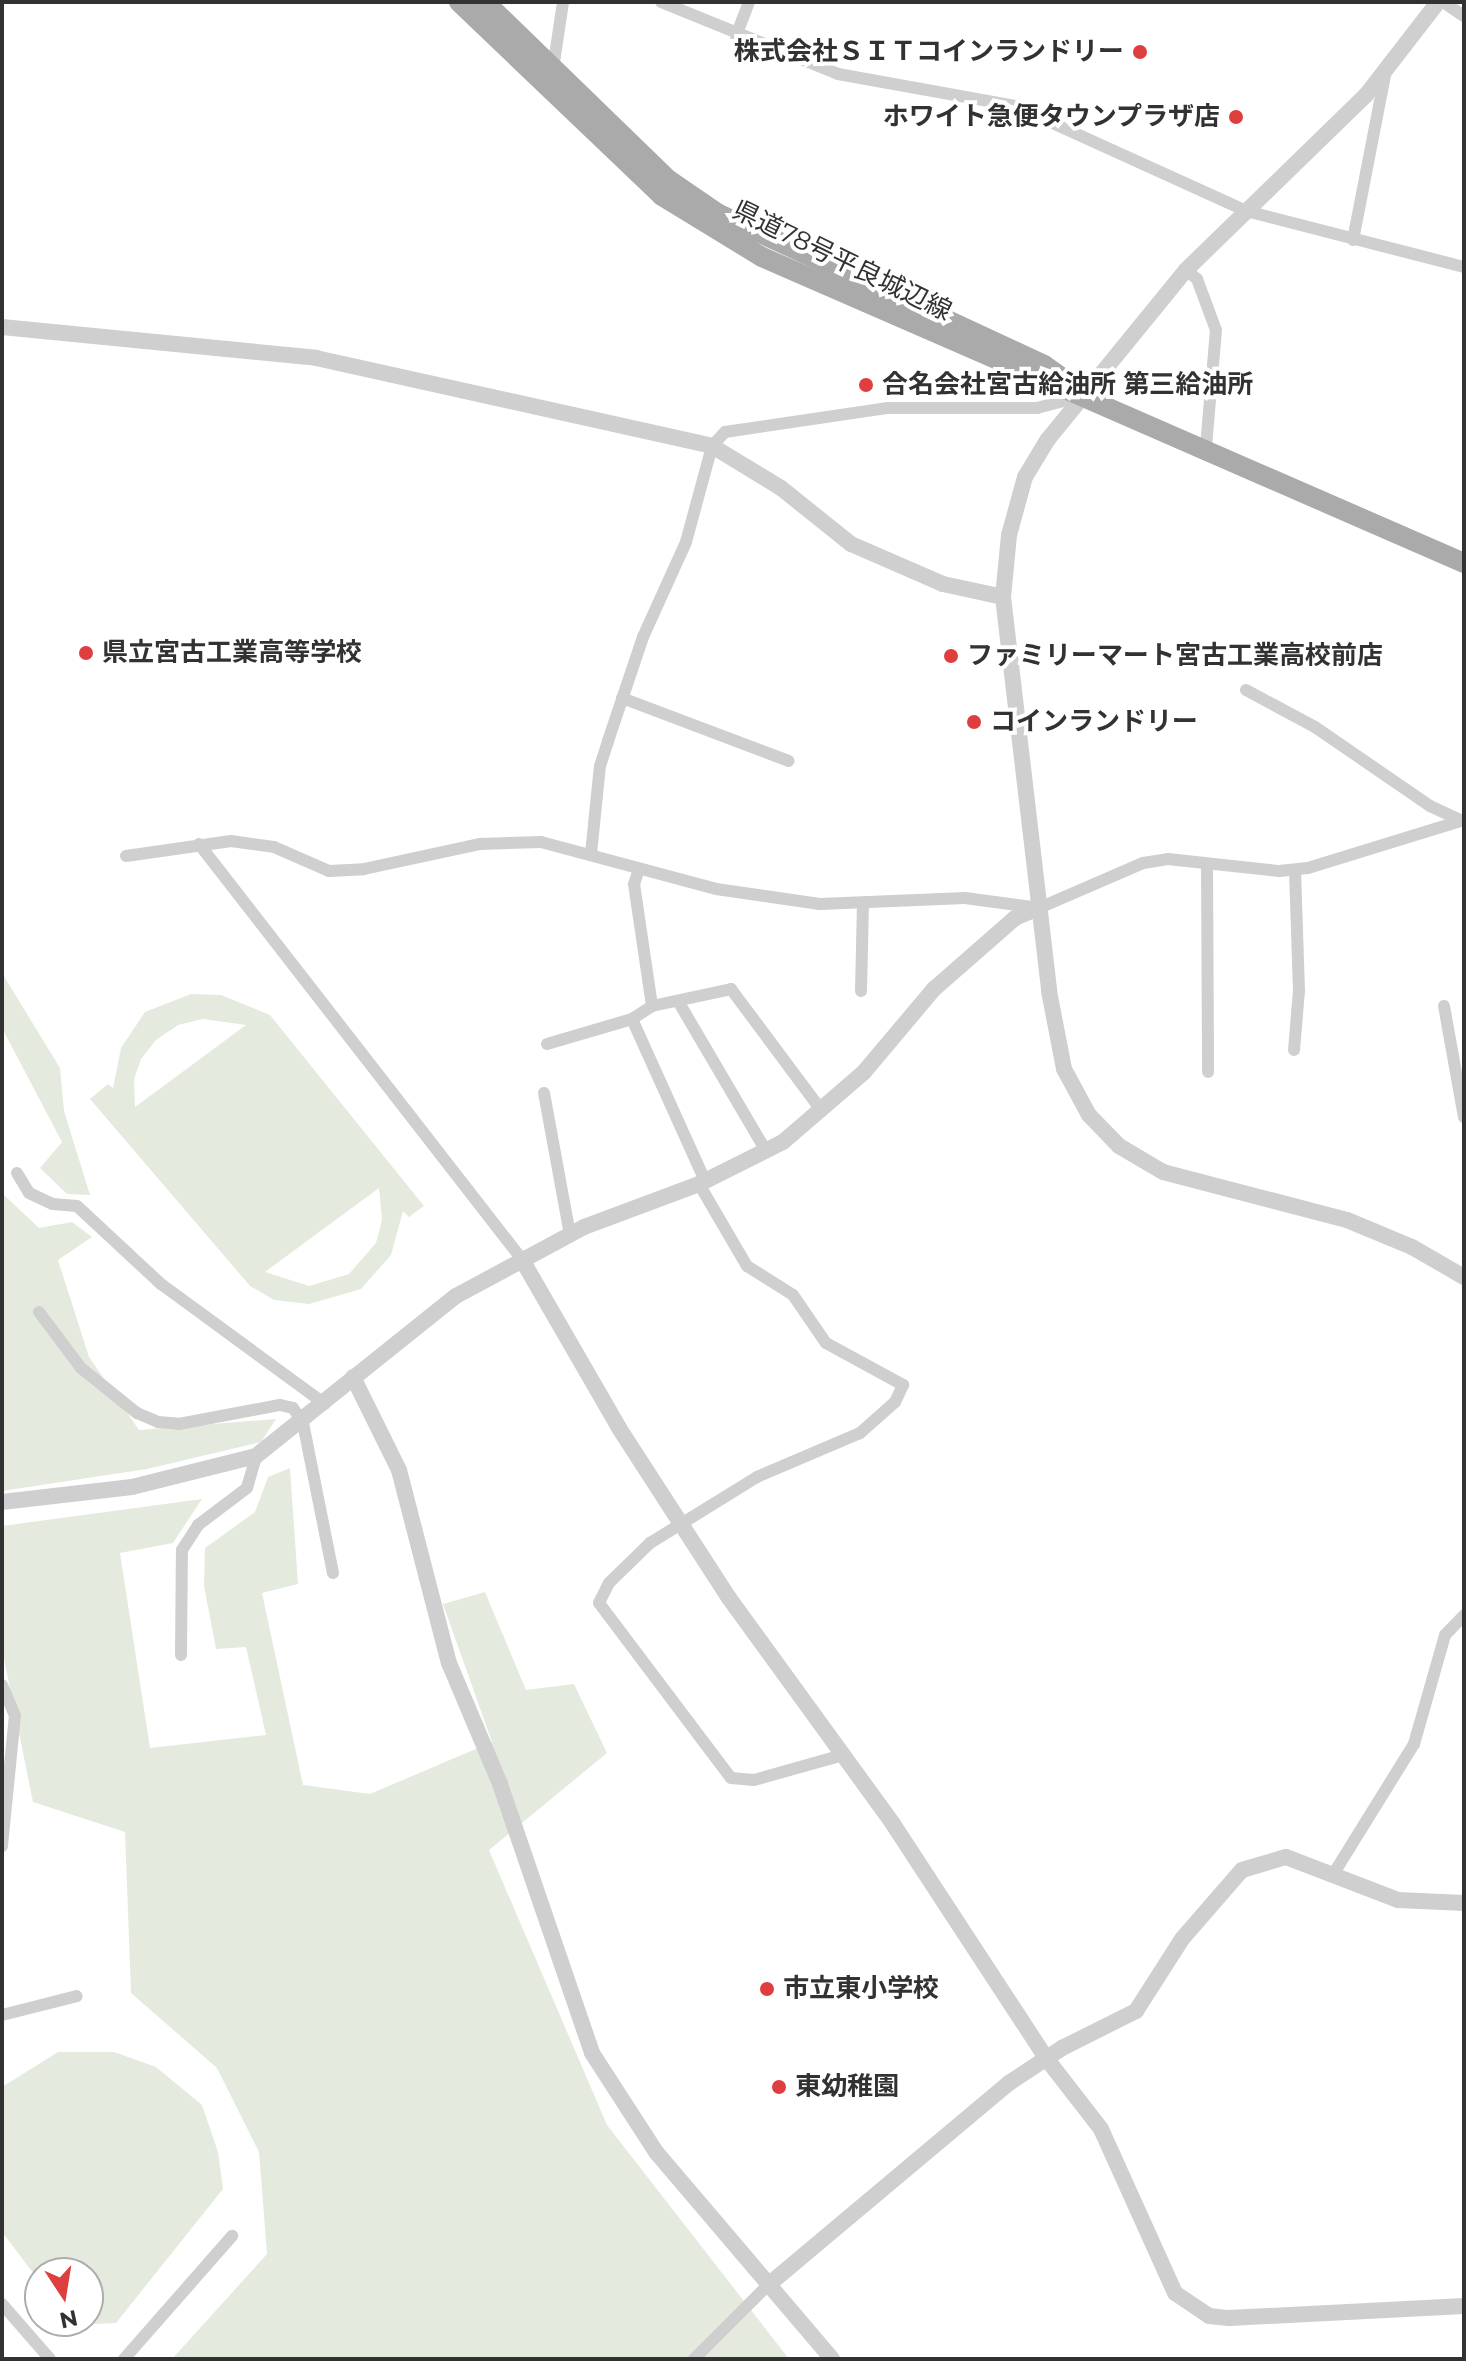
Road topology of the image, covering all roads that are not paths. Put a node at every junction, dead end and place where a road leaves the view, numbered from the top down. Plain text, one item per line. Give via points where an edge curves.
1 (459, 2) edge
2 (485, 2) edge
3 (563, 2) edge
4 (661, 2) edge
5 (749, 2) edge
6 (1440, 2) edge
7 (1464, 16) edge
8 (736, 36) junction
9 (1386, 70) junction
10 (550, 81) junction
11 (1246, 211) junction
12 (1353, 240) junction
13 (1464, 267) edge
14 (1186, 270) junction
15 (2, 327) edge
16 (1088, 395) junction
17 (712, 446) junction
18 (1206, 447) junction
19 (1464, 563) edge
20 (1003, 597) junction
21 (1246, 690) dead end
22 (622, 698) junction
23 (789, 761) dead end
24 (1462, 820) edge
25 (199, 844) junction
26 (591, 854) junction
27 (126, 856) dead end
28 (1207, 865) junction
29 (639, 869) junction
30 (1295, 870) junction
31 (863, 904) junction
32 (1039, 908) junction
33 (861, 991) dead end
34 (678, 1001) junction
35 (652, 1006) junction
36 (1444, 1006) dead end
37 (632, 1019) junction
38 (547, 1044) dead end
39 (1458, 1048) edge
40 (1294, 1050) dead end
41 (1208, 1072) dead end
42 (544, 1093) dead end
43 (822, 1111) junction
44 (1464, 1113) edge
45 (766, 1151) junction
46 (17, 1173) dead end
47 (702, 1183) junction
48 (570, 1234) junction
49 (521, 1258) junction
50 (1464, 1277) edge
51 (39, 1312) dead end
52 (353, 1377) junction
53 (325, 1404) junction
54 (303, 1423) junction
55 (256, 1456) junction
56 (2, 1502) edge
57 (683, 1521) junction
58 (333, 1573) dead end
59 (1464, 1615) edge
60 (181, 1655) dead end
61 (2, 1685) edge
62 (843, 1755) junction
63 (2, 1846) edge
64 (1334, 1873) junction
65 (1464, 1903) edge
66 (77, 1996) dead end
67 (2, 2015) edge
68 (1046, 2058) junction
69 (232, 2236) dead end
70 (767, 2286) junction
71 (2, 2304) edge
72 (1464, 2306) edge
73 (50, 2359) edge
74 (124, 2359) edge
75 (694, 2359) edge
76 (832, 2359) edge

1 - 10 main road, 県道78号平良城辺線
2 - 10 main road, 県道78号平良城辺線
3 - 10 street
4 - 8 street
5 - 8 street
6 - 7 street
6 - 9 street
8 - 11 street via 838,74 1015,106
9 - 11 street
9 - 12 street
10 - 16 main road, 県道78号平良城辺線 via 717,213 1044,365
11 - 12 street
11 - 14 street
12 - 13 street
14 - 16 street
14 - 18 street via 1197,279 1216,330
15 - 17 street via 316,358
16 - 17 street via 1037,408 888,408 725,432
16 - 18 main road, 県道78号平良城辺線
16 - 20 street via 1048,439 1025,477 1009,535
17 - 20 street via 769,479 851,544 943,584
17 - 22 street via 686,542
18 - 19 main road, 県道78号平良城辺線
20 - 32 street
21 - 24 street via 1315,727 1430,806
22 - 23 street
22 - 26 street via 600,766
24 - 30 street
25 - 26 street via 231,841 274,847 329,871 364,869 480,844 541,842
25 - 27 street
25 - 49 street
26 - 29 street
28 - 30 street
28 - 32 street via 1168,859 1143,863
28 - 41 street
29 - 31 street via 751,895
29 - 35 street via 634,884
30 - 40 street via 1299,991
31 - 32 street via 965,898
31 - 33 street
32 - 43 street via 1015,918 934,989 864,1072
32 - 50 street via 1064,1069 1105,1134 1163,1172 1347,1220 1412,1247
34 - 35 street
34 - 43 street via 731,989
34 - 45 street
35 - 37 street
36 - 39 street
37 - 38 street
37 - 47 street
39 - 44 street
42 - 48 street
43 - 45 street
45 - 47 street
46 - 53 street via 29,1193 53,1204 77,1206 92,1217 161,1284
47 - 48 street
47 - 57 street via 747,1266 793,1295 826,1343 903,1385 895,1402 860,1433 757,1477
48 - 49 street
49 - 52 street via 456,1296
49 - 57 street via 619,1428
51 - 54 street via 81,1368 137,1413 158,1422 179,1424 280,1405 293,1408
52 - 53 street
52 - 70 street via 399,1470 449,1663 500,1784 592,2053 656,2152
53 - 54 street
54 - 55 street
54 - 58 street
55 - 56 street via 132,1487
55 - 60 street via 247,1488 198,1525 182,1550
57 - 62 street via 776,1667
57 - 62 street via 629,1563 599,1603 731,1778 754,1780
59 - 64 street via 1445,1635 1414,1744
61 - 63 street via 15,1715
62 - 68 street
64 - 65 street via 1398,1900
64 - 68 street via 1286,1857 1242,1870 1182,1939 1136,2011
66 - 67 street
68 - 70 street via 968,2116
68 - 72 street via 1101,2129 1163,2275 1175,2293 1209,2316 1265,2319
69 - 74 street
70 - 75 street
70 - 76 street
71 - 73 street

